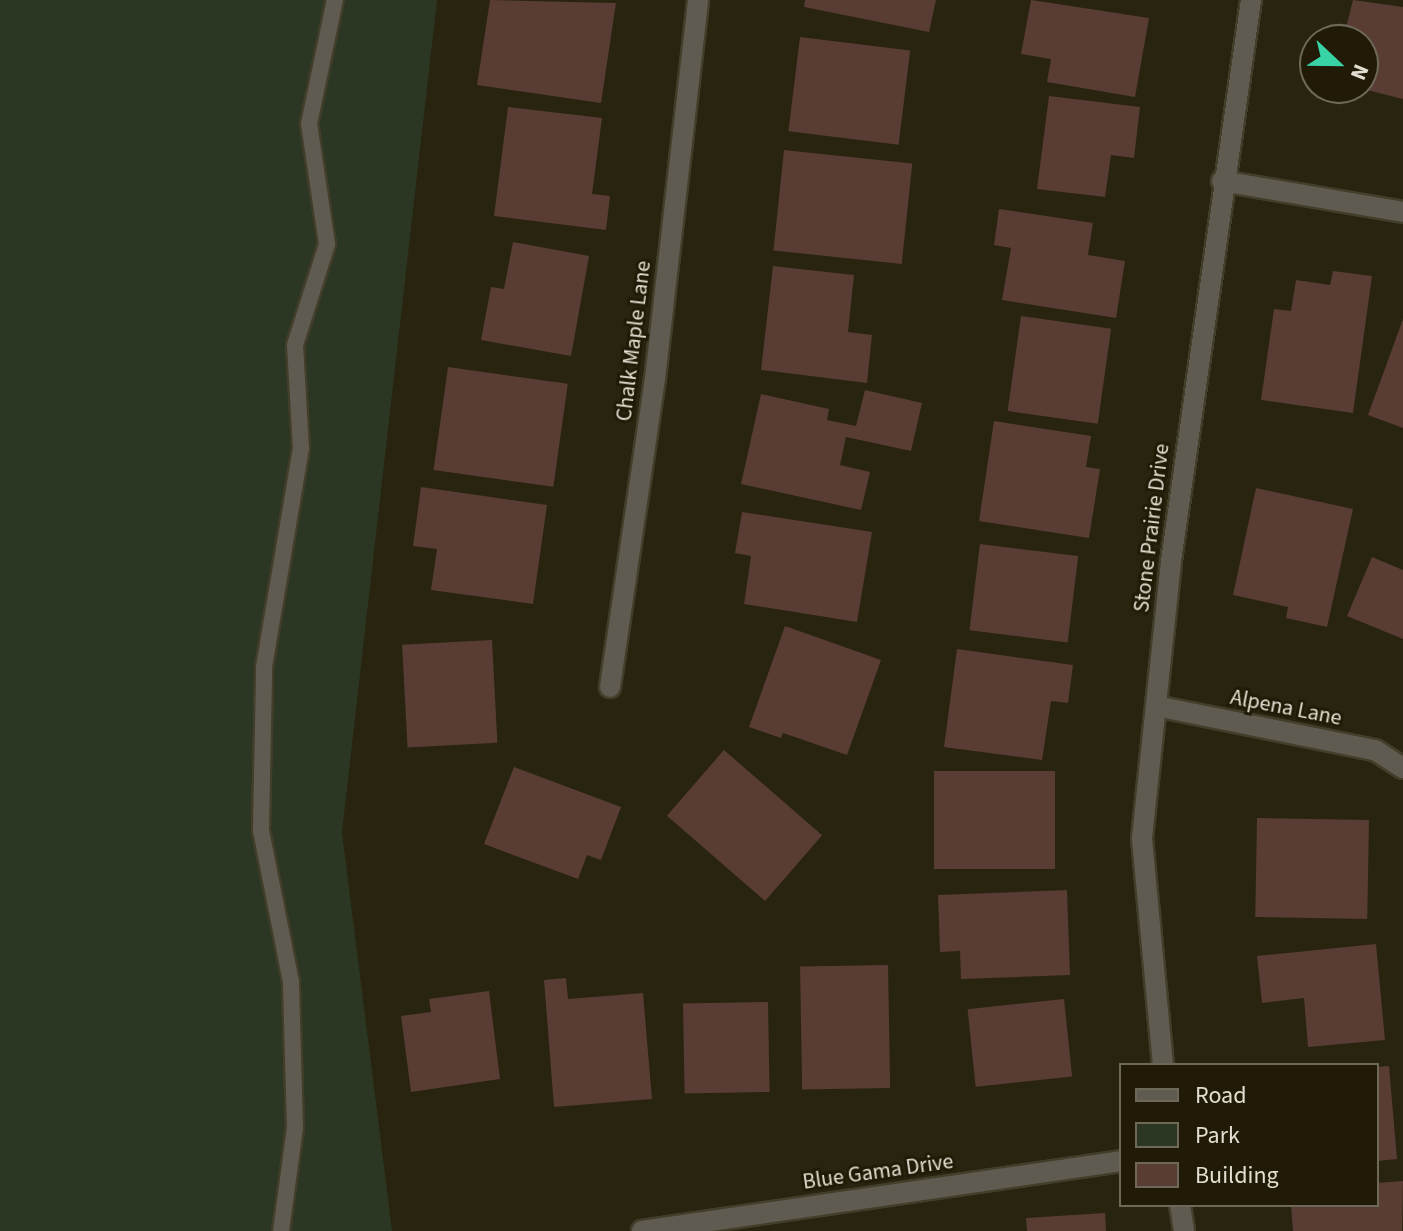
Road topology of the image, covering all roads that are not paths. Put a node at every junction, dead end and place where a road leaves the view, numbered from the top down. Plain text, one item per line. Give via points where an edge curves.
1 (335, 0) edge
2 (698, 0) edge
3 (1251, 0) edge
4 (1222, 181) junction
5 (1403, 212) edge
6 (610, 687) dead end
7 (1156, 706) junction
8 (1403, 768) edge
9 (1163, 1063) edge
10 (1119, 1161) edge
11 (1180, 1207) edge
12 (654, 1230) edge
13 (281, 1231) edge
14 (1184, 1231) edge

1 - 13 lane via 309,124 327,244 295,345 301,449 264,667 261,830 291,982 295,1128
2 - 6 street, Chalk Maple Lane via 655,379
3 - 4 street, Stone Prairie Drive
4 - 5 street
4 - 7 street, Stone Prairie Drive
7 - 8 street, Alpena Lane via 1375,750
7 - 9 street, Stone Prairie Drive via 1142,838
10 - 12 street, Blue Gama Drive
11 - 14 street

